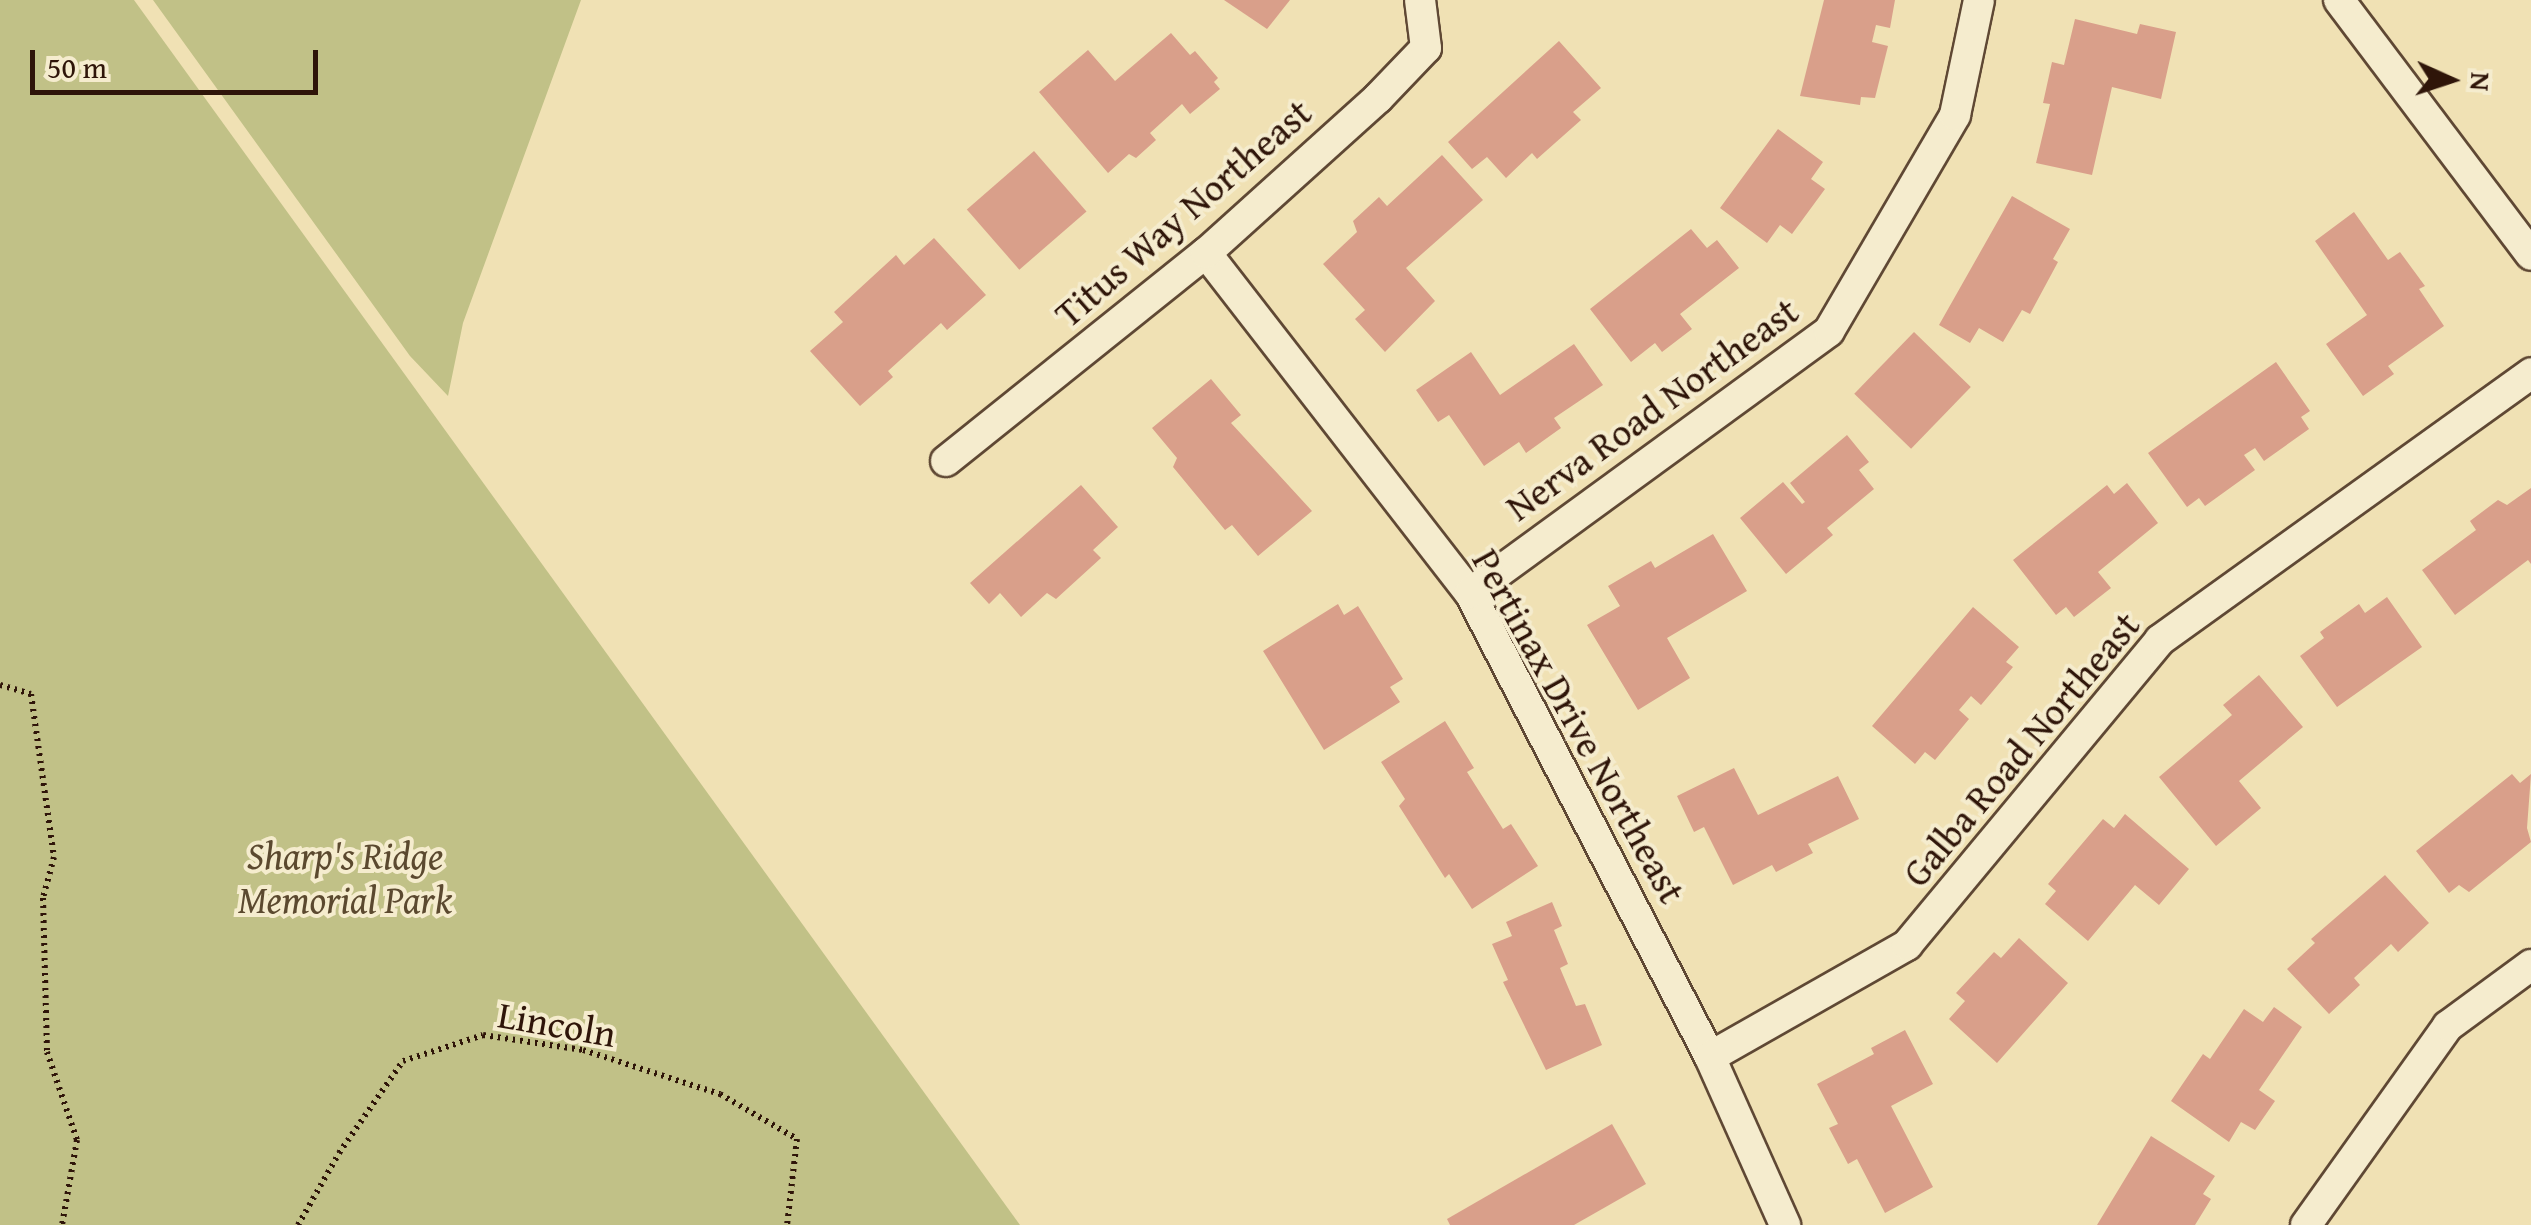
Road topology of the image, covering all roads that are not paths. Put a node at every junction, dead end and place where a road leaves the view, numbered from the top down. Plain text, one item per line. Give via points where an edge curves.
1 (1420, 0) edge
2 (1978, 0) edge
3 (2339, 0) edge
4 (1206, 253) junction
5 (2531, 254) edge
6 (2531, 373) edge
7 (946, 462) dead end
8 (1470, 592) junction
9 (2531, 965) edge
10 (1710, 1058) junction
11 (1785, 1225) edge
12 (2306, 1225) edge

1 - 4 street, Titus Way Northeast via 1426,48
2 - 8 street, Nerva Road Northeast via 1954,115 1828,331
3 - 5 street
4 - 7 street, Titus Way Northeast
4 - 8 street, Pertinax Drive Northeast
6 - 10 street, Galba Road Northeast via 2160,640 1907,945
8 - 10 street, Pertinax Drive Northeast
9 - 12 street via 2448,1026
10 - 11 street, Pertinax Drive Northeast

